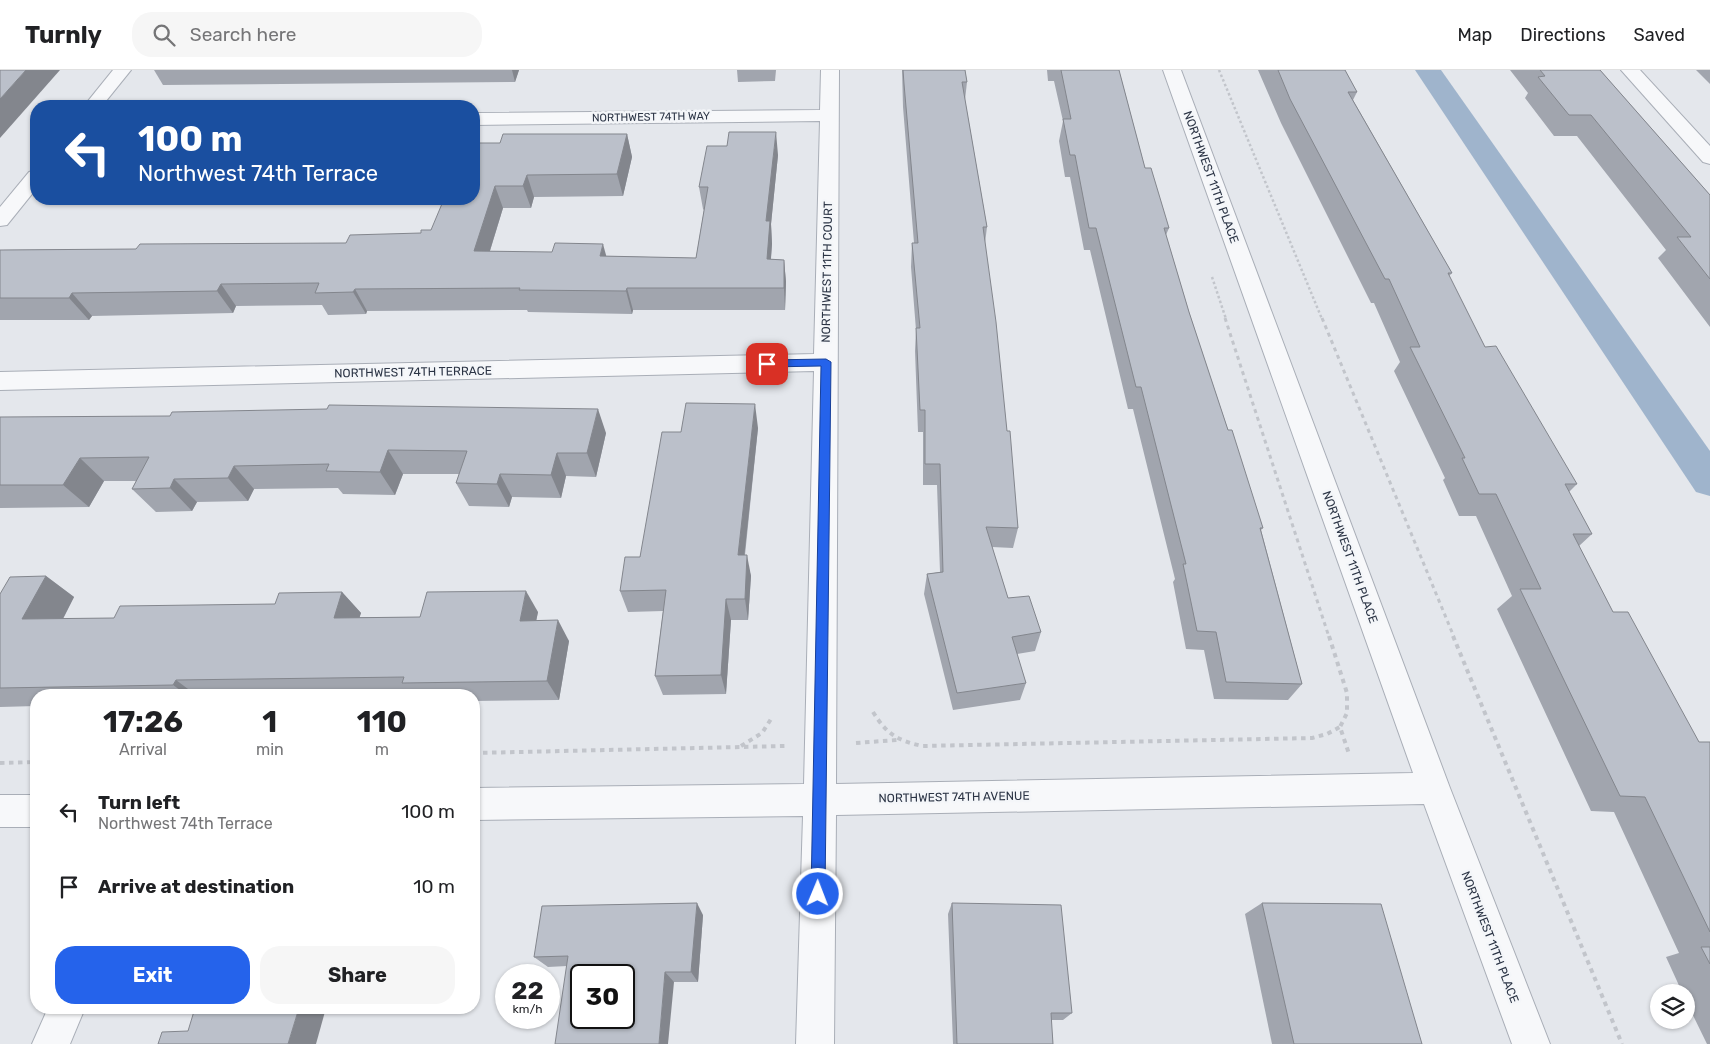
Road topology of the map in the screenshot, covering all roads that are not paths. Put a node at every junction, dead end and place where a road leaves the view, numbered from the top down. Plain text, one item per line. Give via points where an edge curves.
1 (122, 70) edge
2 (830, 70) edge
3 (1172, 70) edge
4 (1630, 70) edge
5 (98, 100) edge
6 (829, 115) junction
7 (480, 119) edge
8 (1710, 158) edge
9 (30, 183) edge
10 (0, 220) edge
11 (826, 362) junction
12 (0, 381) edge
13 (1434, 788) junction
14 (820, 800) junction
15 (480, 804) edge
16 (30, 810) edge
17 (0, 811) edge
18 (64, 1014) edge
19 (51, 1044) edge
20 (815, 1044) edge
21 (1531, 1044) edge

1 - 5 street
2 - 6 street, NORTHWEST 11TH COURT
3 - 13 street, NORTHWEST 11TH PLACE
4 - 8 street
6 - 7 street, NORTHWEST 74TH WAY
6 - 11 street, NORTHWEST 11TH COURT
9 - 10 street
11 - 12 street, NORTHWEST 74TH TERRACE
11 - 14 street, NORTHWEST 11TH COURT
13 - 14 street, NORTHWEST 74TH AVENUE
13 - 21 street, NORTHWEST 11TH PLACE
14 - 15 street, NORTHWEST 74TH AVENUE
14 - 20 street, NORTHWEST 11TH COURT
16 - 17 street
18 - 19 street

